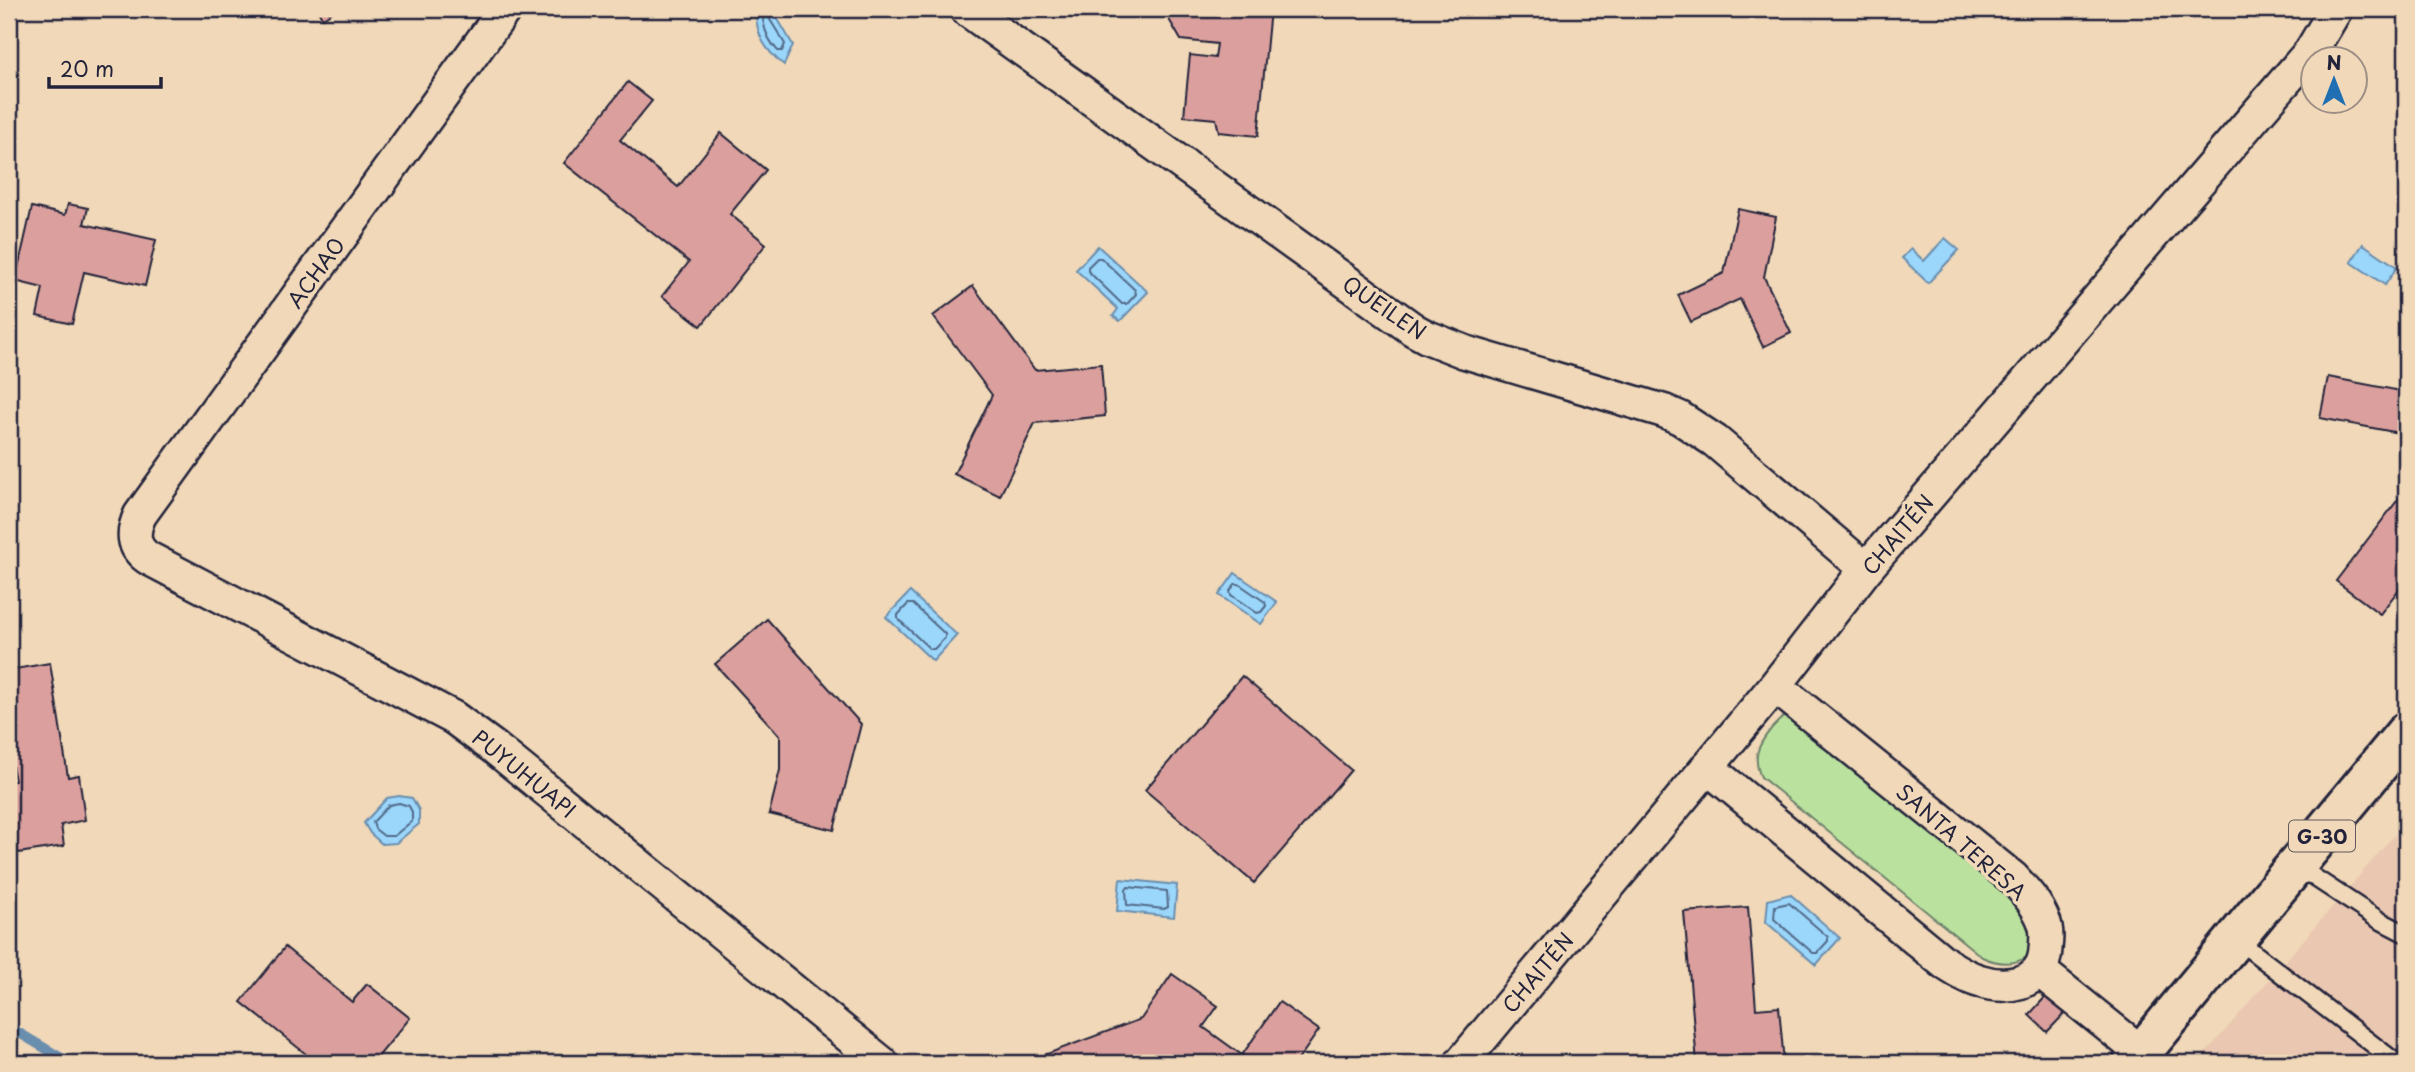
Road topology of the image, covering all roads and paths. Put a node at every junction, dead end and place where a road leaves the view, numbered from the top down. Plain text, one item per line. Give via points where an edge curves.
1 (505, 9) edge
2 (966, 9) edge
3 (2336, 9) edge
4 (134, 540) joint
5 (1866, 569) junction
6 (1775, 686) junction
7 (2406, 732) edge
8 (1707, 767) junction
9 (2297, 866) junction
10 (2406, 933) edge
11 (2236, 939) junction
12 (2040, 971) junction
13 (2137, 1058) edge
14 (882, 1063) edge
15 (1461, 1063) edge
16 (2397, 1063) edge

1 - 4 street, ACHAO via 140,515
2 - 5 street, QUEILEN via 1413,330 1465,352 1680,418 1715,441
3 - 5 street, CHAITÉN via 2311,51
4 - 14 street, PUYUHUAPI via 148,558 417,696 471,729
5 - 6 street, CHAITÉN
6 - 8 street, CHAITÉN
6 - 12 street, SANTA TERESA via 2012,878 2046,925
7 - 9 main road, G-30
8 - 12 street via 1960,973 1985,983 2009,984
8 - 15 street, CHAITÉN
9 - 10 lane
9 - 11 main road, G-30
11 - 13 main road, G-30
11 - 16 lane
12 - 13 street

